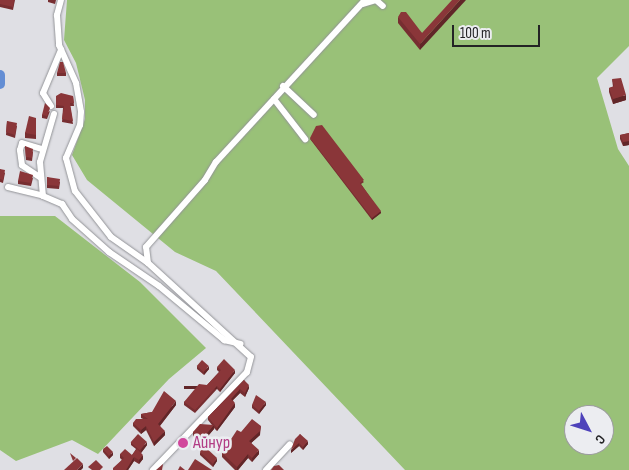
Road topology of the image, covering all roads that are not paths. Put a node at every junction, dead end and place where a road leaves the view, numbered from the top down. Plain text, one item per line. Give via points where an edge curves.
1 (61, 0) edge
2 (364, 2) edge
3 (383, 6) dead end
4 (61, 50) junction
5 (283, 86) junction
6 (274, 99) junction
7 (51, 106) edge
8 (54, 114) dead end
9 (314, 115) dead end
10 (305, 139) dead end
11 (42, 149) junction
12 (42, 178) junction
13 (8, 187) dead end
14 (43, 196) junction
15 (148, 263) junction
16 (241, 344) junction
17 (290, 444) dead end
18 (153, 470) edge
19 (266, 470) edge

1 - 4 street via 57,32
2 - 3 street via 376,0
2 - 5 street
4 - 7 street via 43,93
4 - 15 street via 76,83 81,112 80,126 66,158 70,180 111,237
5 - 6 street
5 - 9 street
6 - 10 street
6 - 15 street via 216,162 146,247
8 - 11 street
11 - 12 street via 39,168
11 - 12 street via 22,144 20,150 22,165
12 - 14 street
13 - 14 street
14 - 16 street via 62,204 72,219 109,252 159,286 224,340
15 - 16 street via 218,328
16 - 18 street via 251,356 244,374
17 - 19 street

